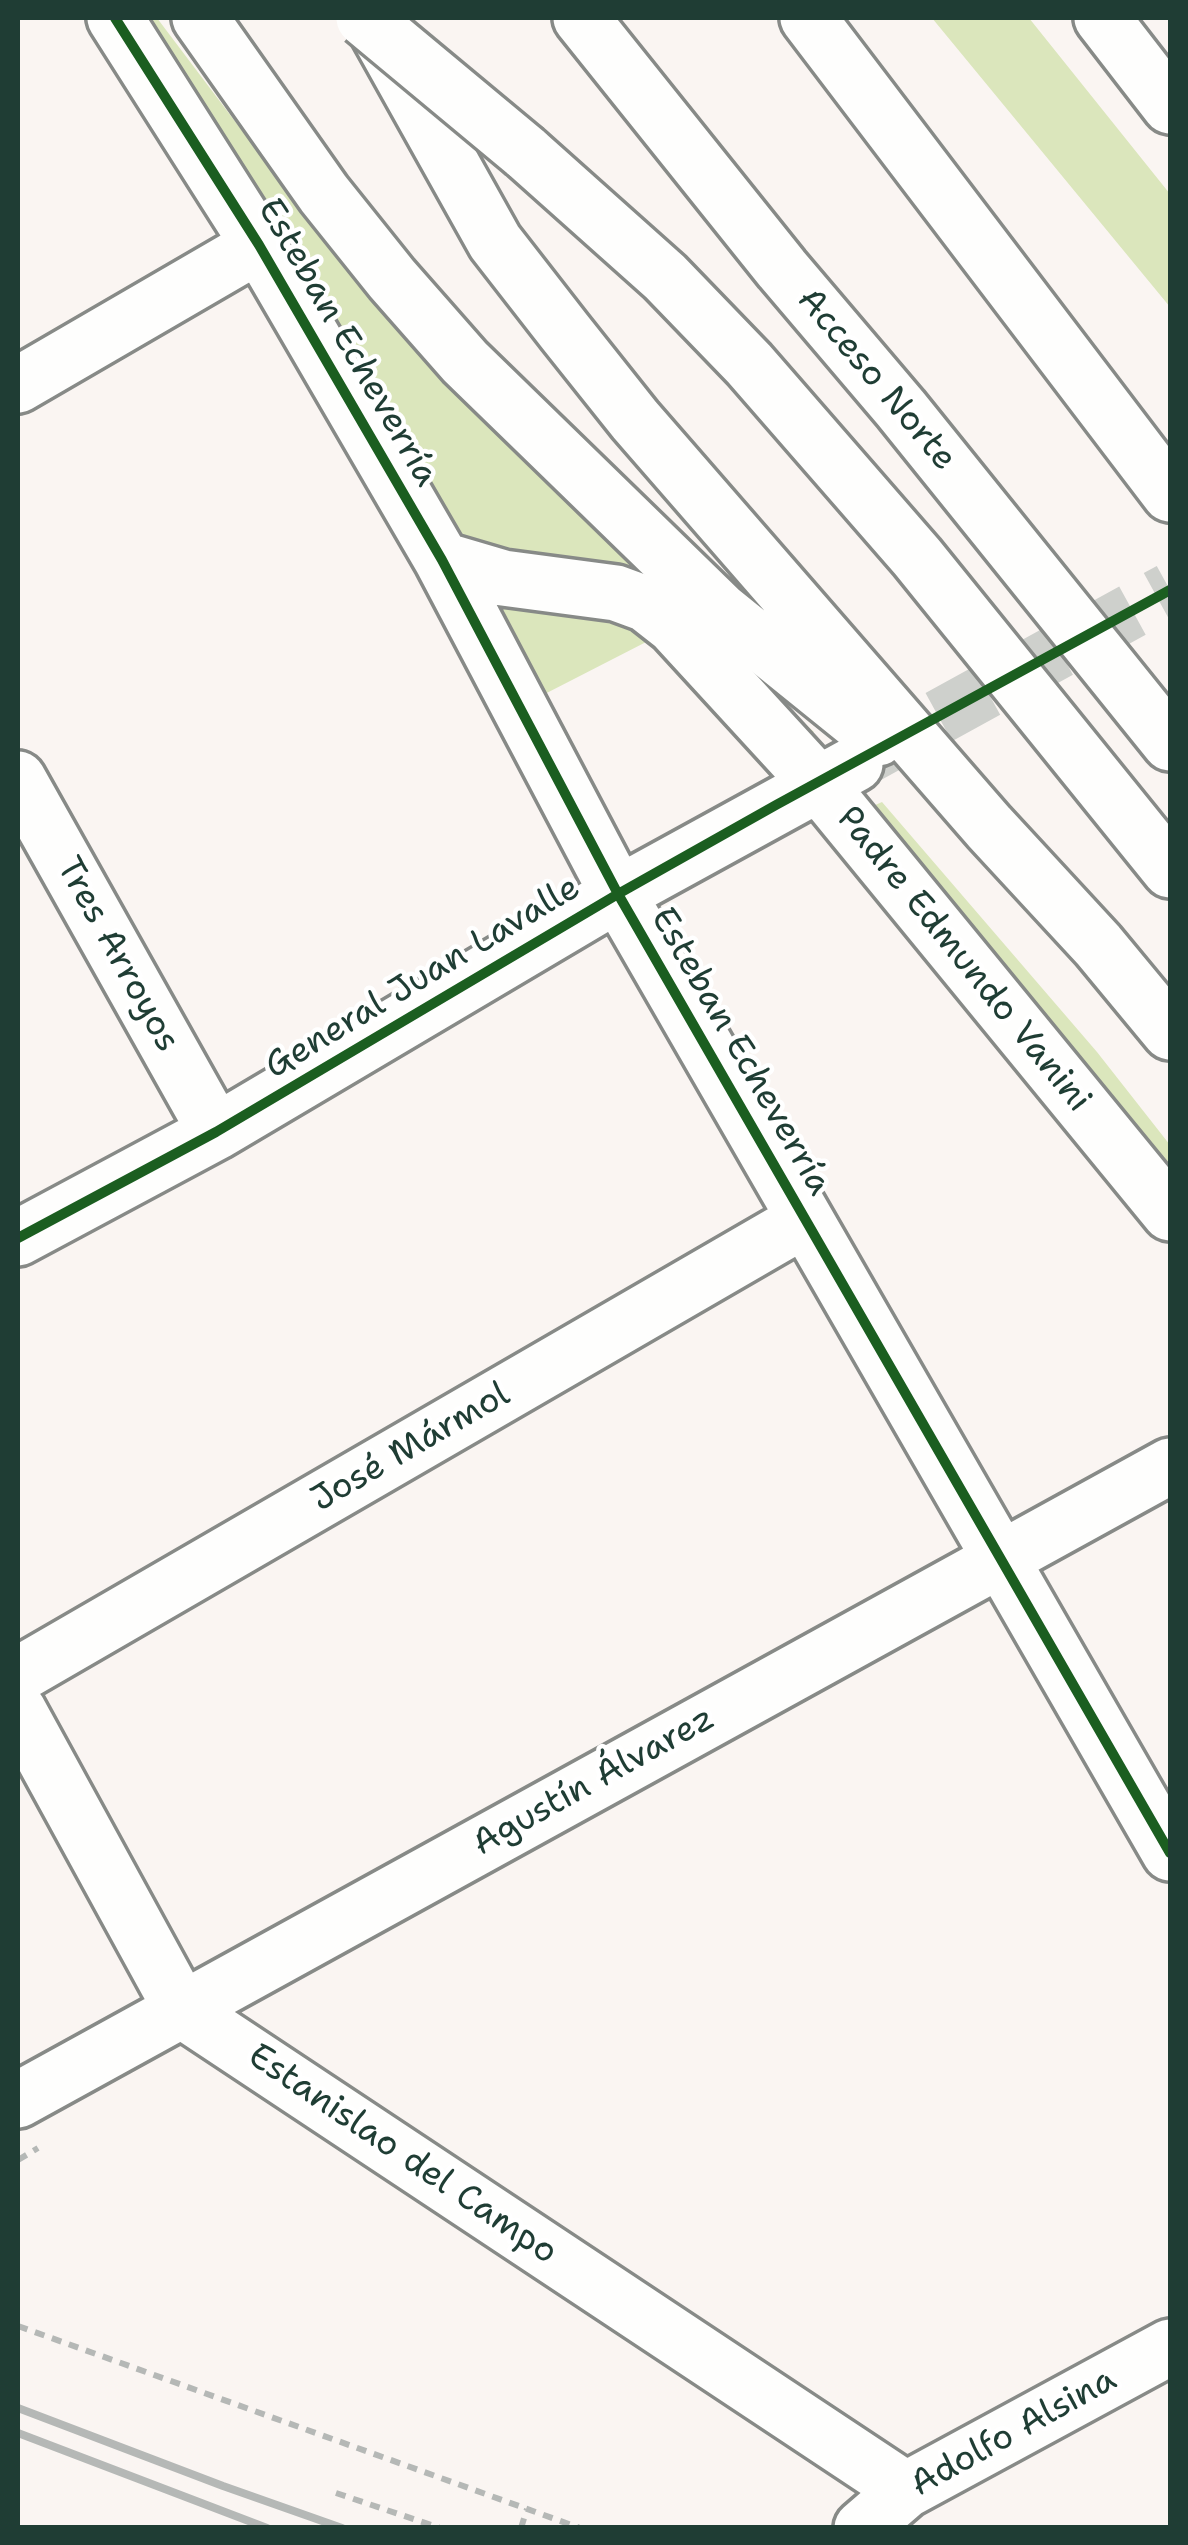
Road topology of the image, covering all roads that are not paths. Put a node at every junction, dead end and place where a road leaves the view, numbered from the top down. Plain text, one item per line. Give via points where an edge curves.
1 (114, 18) edge
2 (200, 18) edge
3 (367, 18) edge
4 (581, 18) edge
5 (808, 18) edge
6 (1102, 18) edge
7 (1170, 106) edge
8 (259, 244) junction
9 (18, 385) edge
10 (1170, 494) edge
11 (442, 560) junction
12 (1170, 743) edge
13 (836, 773) junction
14 (18, 779) edge
15 (989, 828) junction
16 (1170, 870) edge
17 (618, 894) junction
18 (1170, 1032) edge
19 (216, 1132) junction
20 (1170, 1212) edge
21 (804, 1220) junction
22 (18, 1238) edge
23 (1170, 1466) edge
24 (999, 1558) junction
25 (18, 1676) edge
26 (18, 1710) edge
27 (1170, 1852) edge
28 (182, 2010) junction
29 (18, 2100) edge
30 (1170, 2347) edge
31 (906, 2490) junction
32 (862, 2528) edge

1 - 8 main road, Esteban Echeverría
2 - 15 main road via 324,194 465,362 721,611
3 - 15 main road via 518,272 635,420
3 - 16 main road, bridge via 665,277 749,364 917,558
4 - 12 main road, Acceso Norte
5 - 10 main road
6 - 7 main road
8 - 9 main road
8 - 11 main road, Esteban Echeverría
11 - 13 main road, Padre Edmundo Vanini via 646,604
11 - 17 main road, Esteban Echeverría
13 - 17 main road, General Juan Lavalle
13 - 20 main road, Padre Edmundo Vanini
14 - 19 main road, Tres Arroyos
15 - 18 main road
17 - 19 main road, General Juan Lavalle
17 - 21 main road, Esteban Echeverría
19 - 22 main road, General Juan Lavalle
21 - 24 main road, Esteban Echeverría
21 - 25 main road, José Mármol
23 - 24 main road, Agustín Álvarez
24 - 27 main road, Esteban Echeverría
24 - 28 main road, Agustín Álvarez
26 - 28 main road, Estanislao del Campo
28 - 29 main road, Agustín Álvarez
28 - 31 main road, Estanislao del Campo
30 - 31 main road, Adolfo Alsina
31 - 32 main road, Adolfo Alsina

